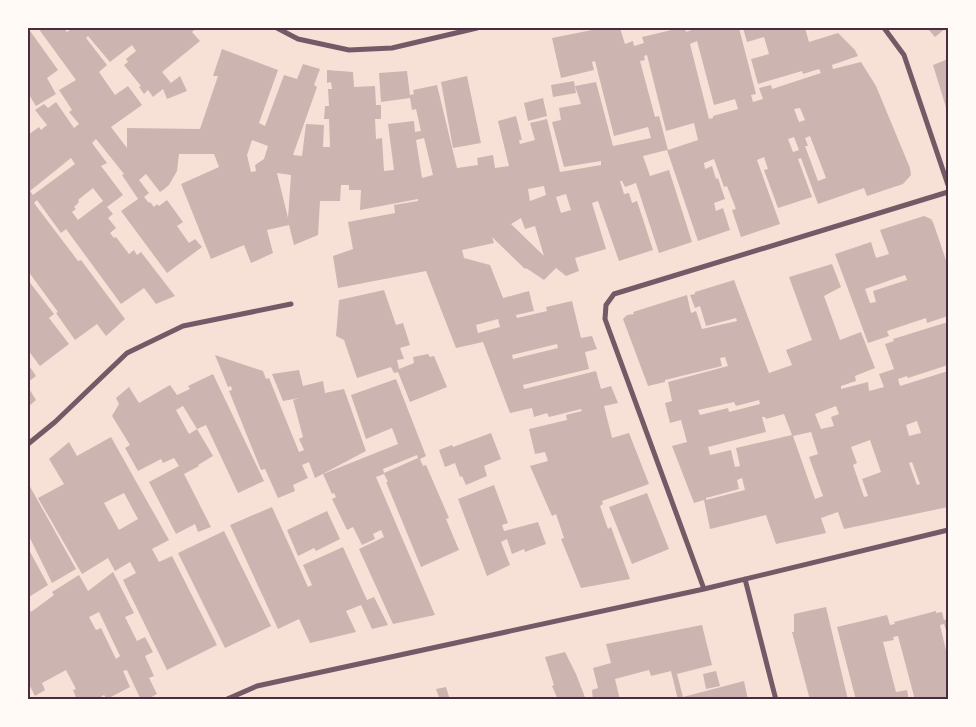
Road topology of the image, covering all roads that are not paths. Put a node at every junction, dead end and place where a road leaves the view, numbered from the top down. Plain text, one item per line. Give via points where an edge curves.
1 (277, 28) edge
2 (477, 28) edge
3 (884, 28) edge
4 (948, 185) edge
5 (948, 192) edge
6 (291, 304) dead end
7 (28, 444) edge
8 (948, 530) edge
9 (744, 579) junction
10 (704, 589) junction
11 (225, 700) edge
12 (776, 700) edge

1 - 2 street via 298,39 349,50 392,48
3 - 4 street via 904,55
5 - 10 street via 614,294 606,305 605,319
6 - 7 street via 183,326 127,353
8 - 9 street
9 - 10 street
9 - 12 street
10 - 11 street via 257,686

